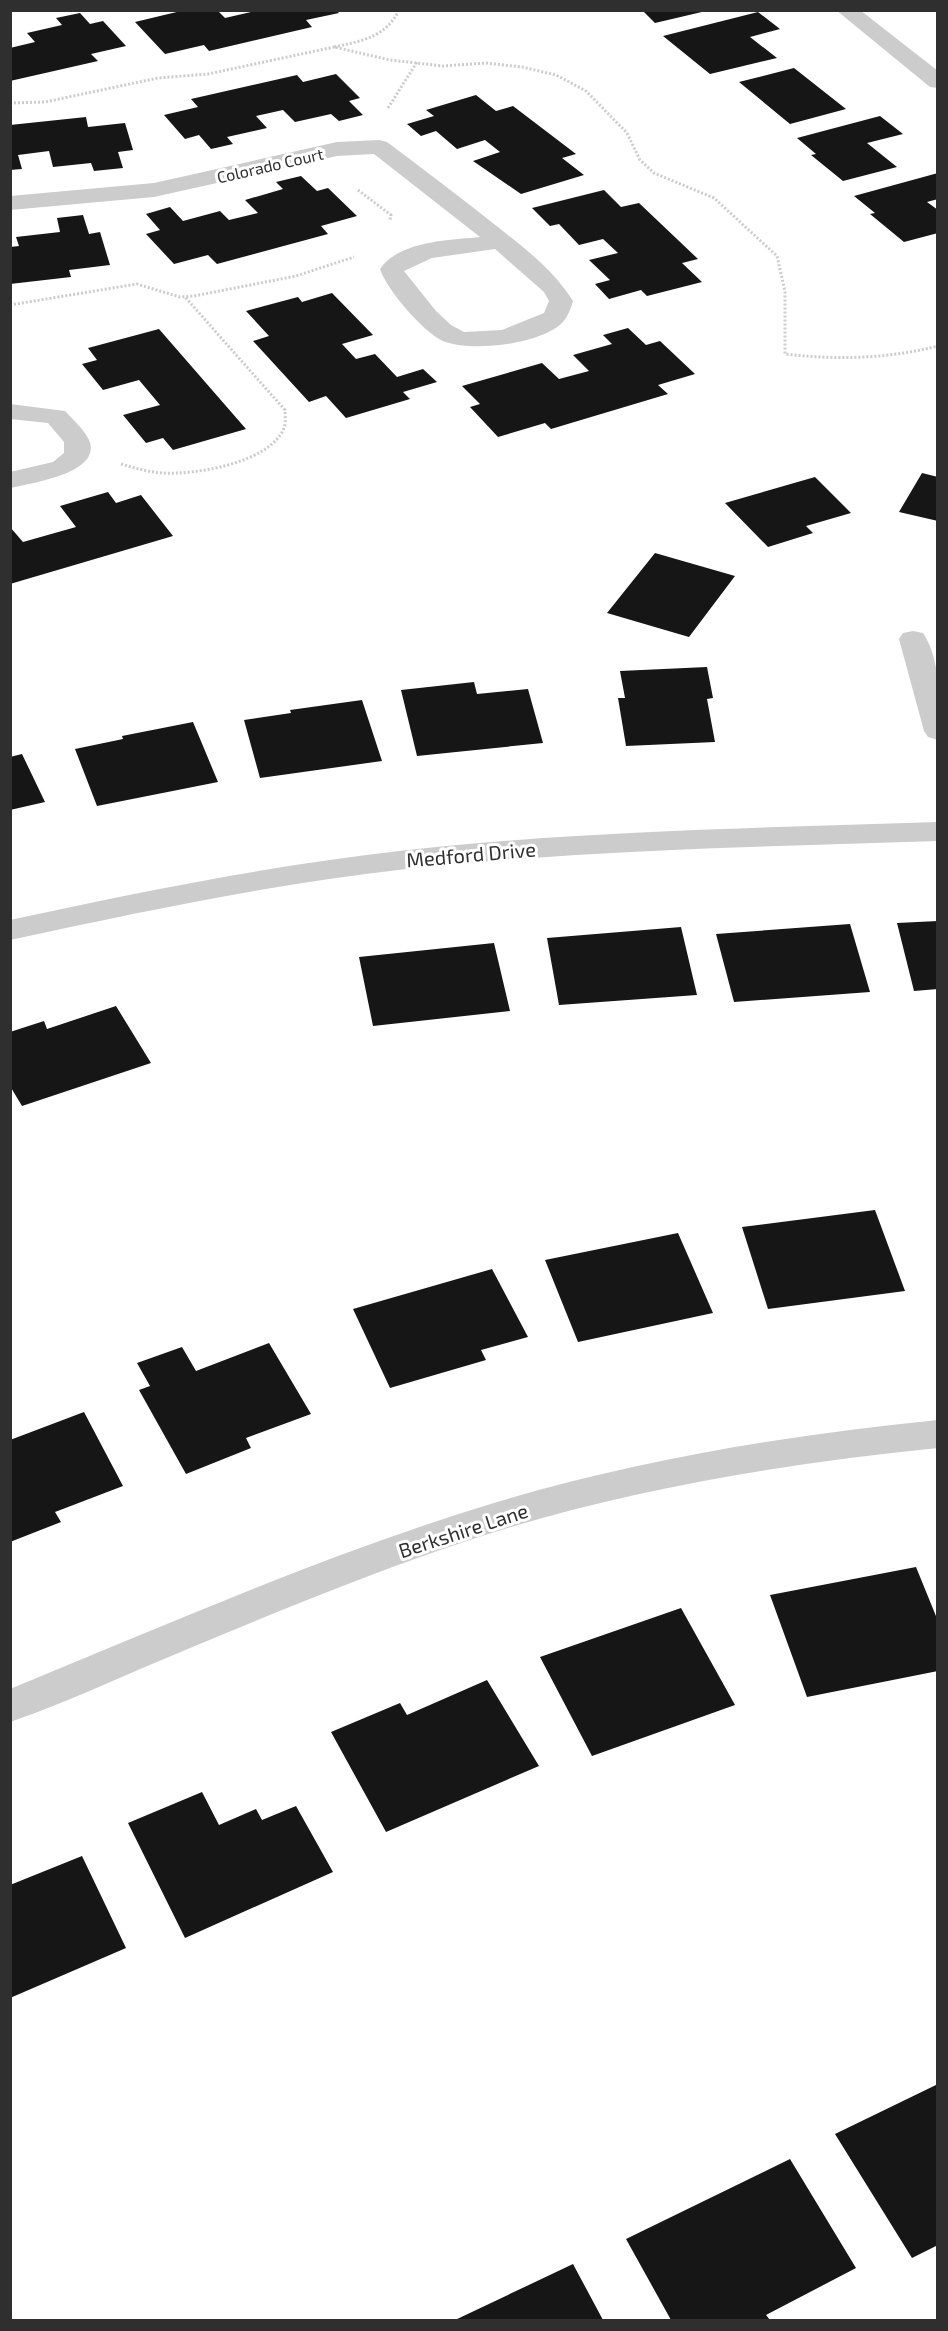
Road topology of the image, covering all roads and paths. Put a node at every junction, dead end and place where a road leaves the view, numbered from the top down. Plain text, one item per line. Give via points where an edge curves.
1 (399, 10) edge
2 (846, 10) edge
3 (334, 47) junction
4 (938, 82) edge
5 (10, 103) edge
6 (313, 155) junction
7 (10, 203) edge
8 (389, 221) dead end
9 (500, 241) junction
10 (362, 251) dead end
11 (185, 297) junction
12 (10, 305) edge
13 (938, 346) edge
14 (10, 411) edge
15 (77, 452) junction
16 (10, 480) edge
17 (913, 639) dead end
18 (938, 731) edge
19 (938, 831) edge
20 (10, 930) edge
21 (938, 1434) edge
22 (10, 1706) edge

1 - 3 path via 381,35
2 - 4 street
3 - 5 path via 208,74 158,78 45,102
3 - 13 path via 390,60 443,66 486,63 522,67 556,75 586,91 627,132 640,160 654,173 714,198 777,256 785,291 785,354 893,358
6 - 7 street, Colorado Court via 154,190
6 - 8 path via 391,215
6 - 9 street, Colorado Court via 379,147
9 - 9 street, Colorado Court via 530,265 561,302 555,316 510,335 467,340 451,336 395,278 392,270 400,261 433,252
10 - 11 path via 330,266
11 - 12 path via 140,284 47,303
11 - 15 path via 285,410 288,419 283,432 268,447 243,461 191,472 149,471
14 - 15 street via 56,416 77,441
15 - 16 street via 62,467
17 - 18 street
19 - 20 street, Medford Drive via 595,844 442,856 352,866 166,896
21 - 22 street, Berkshire Lane via 720,1464 543,1504 438,1536 330,1576

